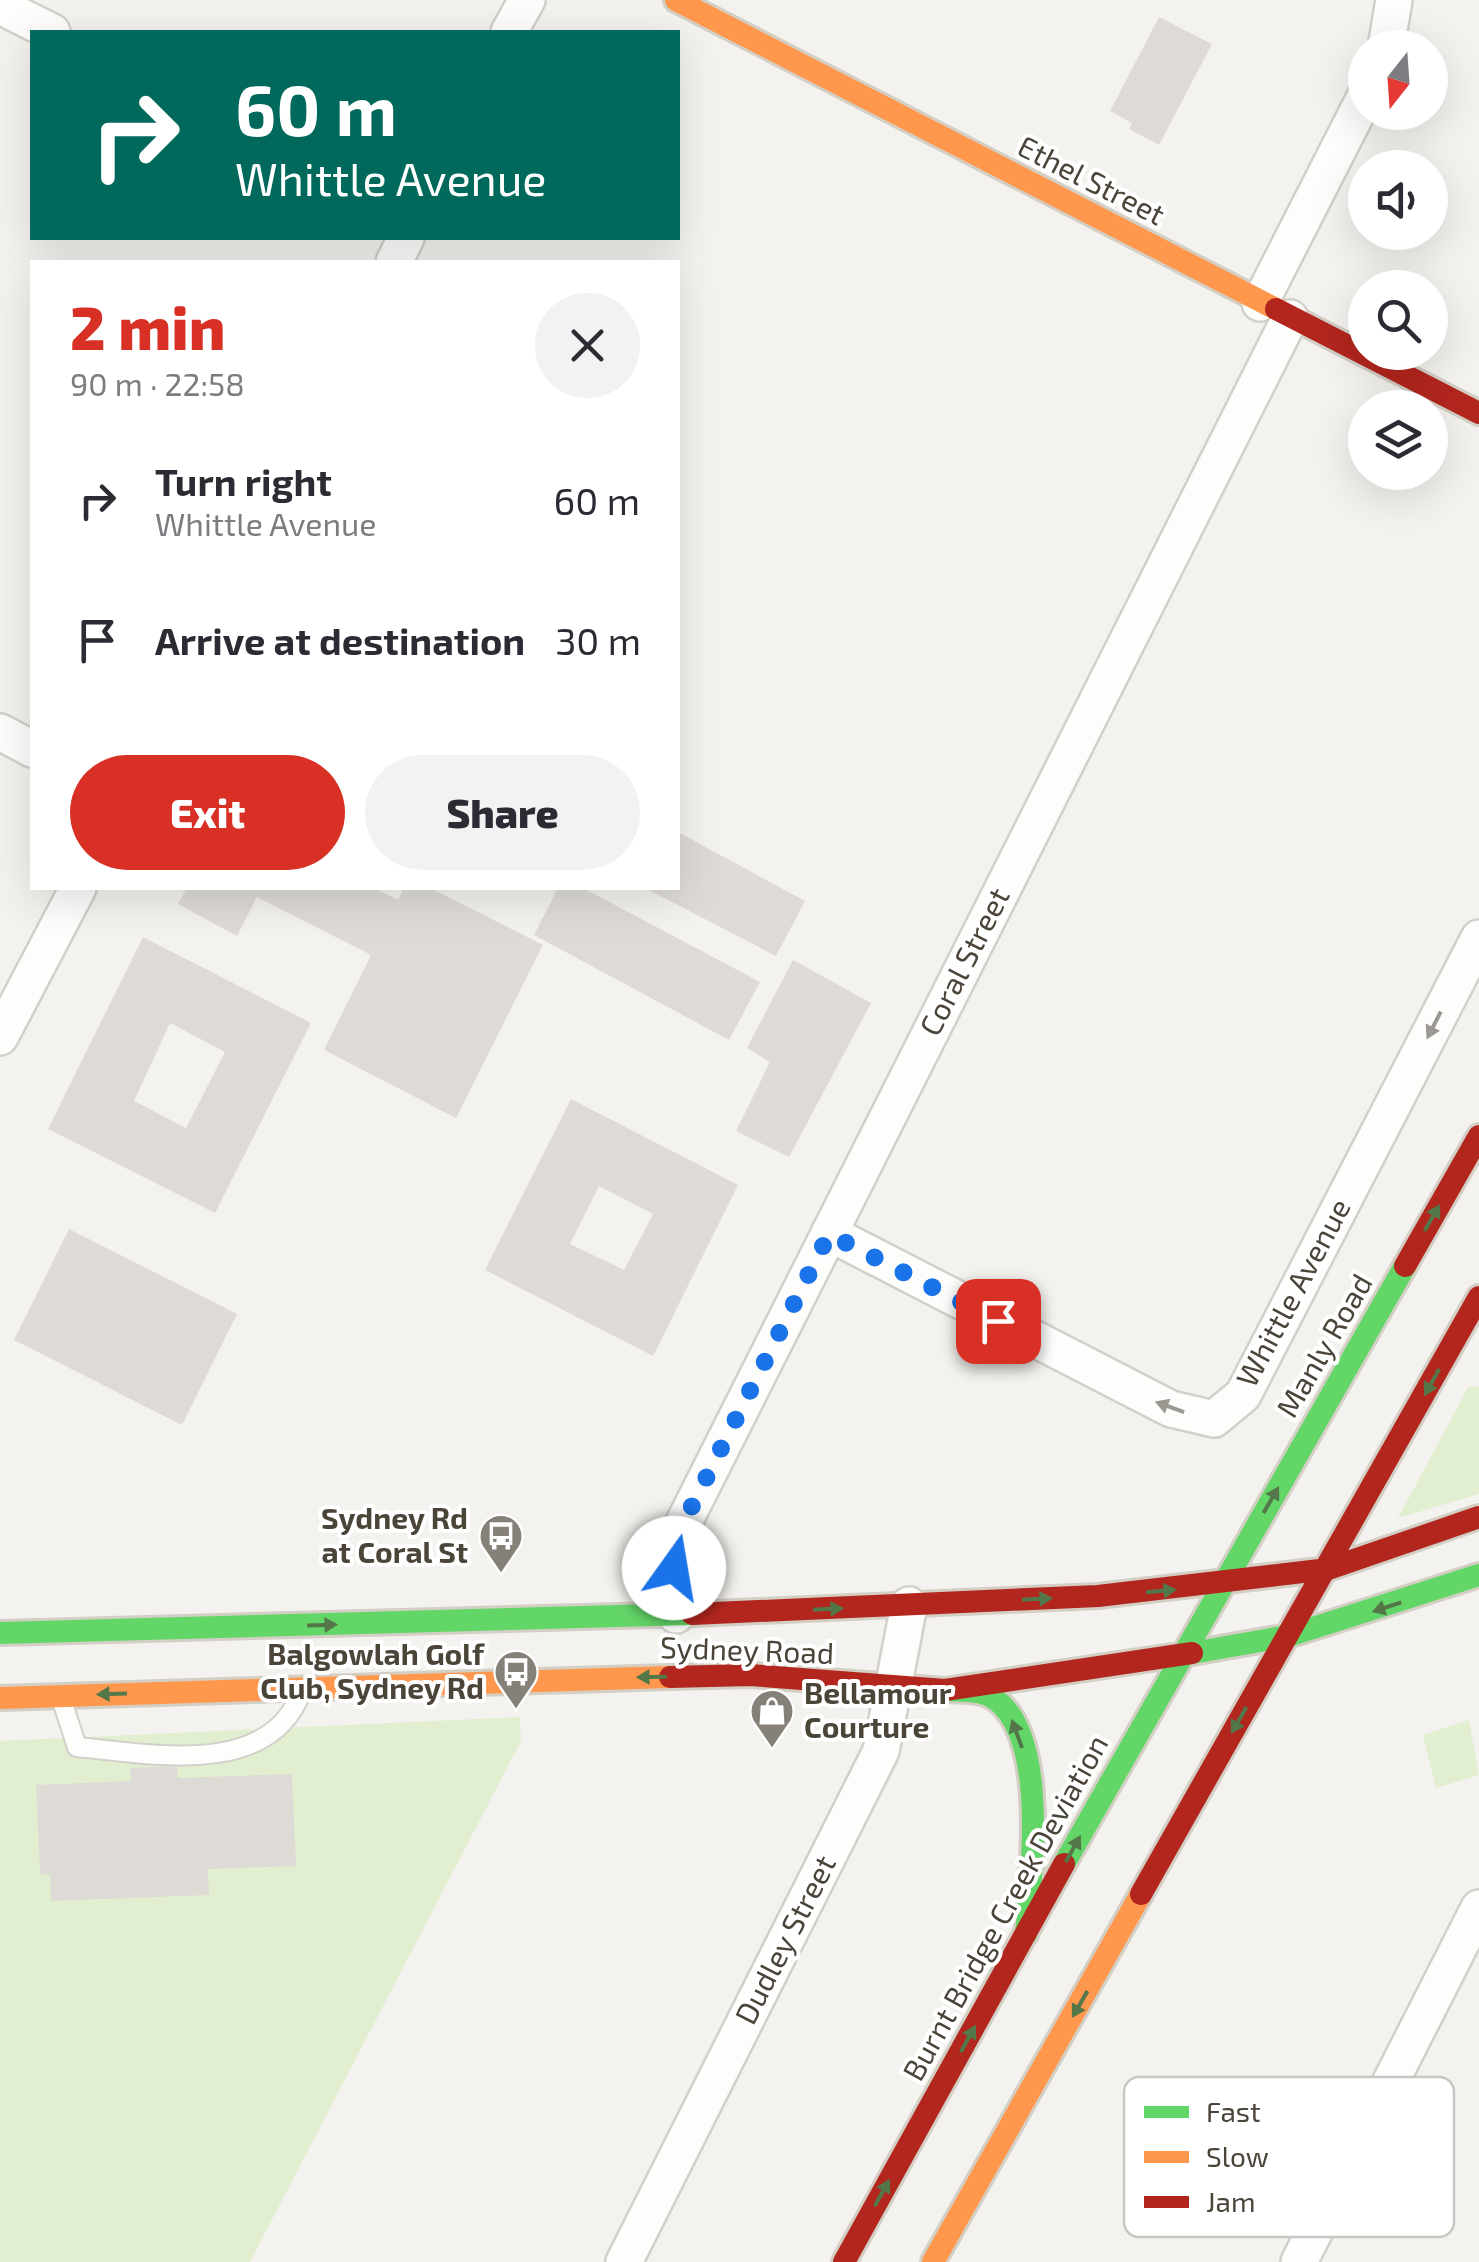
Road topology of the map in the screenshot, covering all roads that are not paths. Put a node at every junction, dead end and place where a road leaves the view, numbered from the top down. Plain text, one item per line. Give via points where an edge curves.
1 (528, 0) edge
2 (676, 0) edge
3 (1394, 0) edge
4 (0, 6) edge
5 (48, 30) edge
6 (510, 30) edge
7 (1389, 30) edge
8 (1351, 130) edge
9 (1275, 310) junction
10 (1479, 412) edge
11 (0, 732) edge
12 (30, 748) edge
13 (77, 890) edge
14 (1479, 938) edge
15 (0, 1037) edge
16 (1479, 1136) edge
17 (829, 1234) junction
18 (1479, 1296) edge
19 (1479, 1517) edge
20 (1328, 1569) junction
21 (1479, 1575) edge
22 (1223, 1585) junction
23 (909, 1605) junction
24 (676, 1615) junction
25 (0, 1634) edge
26 (1288, 1636) junction
27 (1181, 1656) junction
28 (303, 1685) junction
29 (895, 1689) junction
30 (946, 1690) junction
31 (60, 1695) junction
32 (0, 1698) edge
33 (1479, 1908) edge
34 (1026, 1934) junction
35 (1393, 2077) edge
36 (1312, 2237) edge
37 (624, 2262) edge
38 (844, 2262) edge
39 (932, 2262) edge
40 (1299, 2262) edge

1 - 6 street
2 - 9 main road, Ethel Street
3 - 7 street
4 - 5 street
8 - 9 street, Coral Street
9 - 10 main road, Ethel Street
9 - 17 street, Coral Street
11 - 12 street
13 - 15 street
14 -> 17 street, Whittle Avenue via 1243,1395 1214,1419 1170,1410
22 -> 16 main road, Manly Road
17 - 24 street, Coral Street via 680,1530
18 -> 20 main road
19 - 20 main road, Sydney Road
20 - 22 main road, Sydney Road
20 - 26 main road
21 -> 26 main road, Sydney Road
23 -> 22 main road, Sydney Road
22 - 27 main road, Burnt Bridge Creek Deviation
24 -> 23 main road, Sydney Road
23 - 29 street, Dudley Street
25 -> 24 main road, Sydney Road
26 - 27 main road, Sydney Road
26 -> 39 main road
27 - 30 main road, Sydney Road
34 -> 27 main road, Burnt Bridge Creek Deviation
29 -> 28 main road, Sydney Road via 750,1675
28 -> 31 main road, Sydney Road
28 - 31 lane via 294,1714 262,1742 202,1756 77,1748
29 - 30 main road, Sydney Road
29 - 37 street, Dudley Street via 882,1751
34 -> 30 main road via 1034,1824 1022,1740 1009,1713 989,1695
31 - 32 main road, Sydney Road
33 - 35 street
38 -> 34 main road, Burnt Bridge Creek Deviation
36 - 40 street

